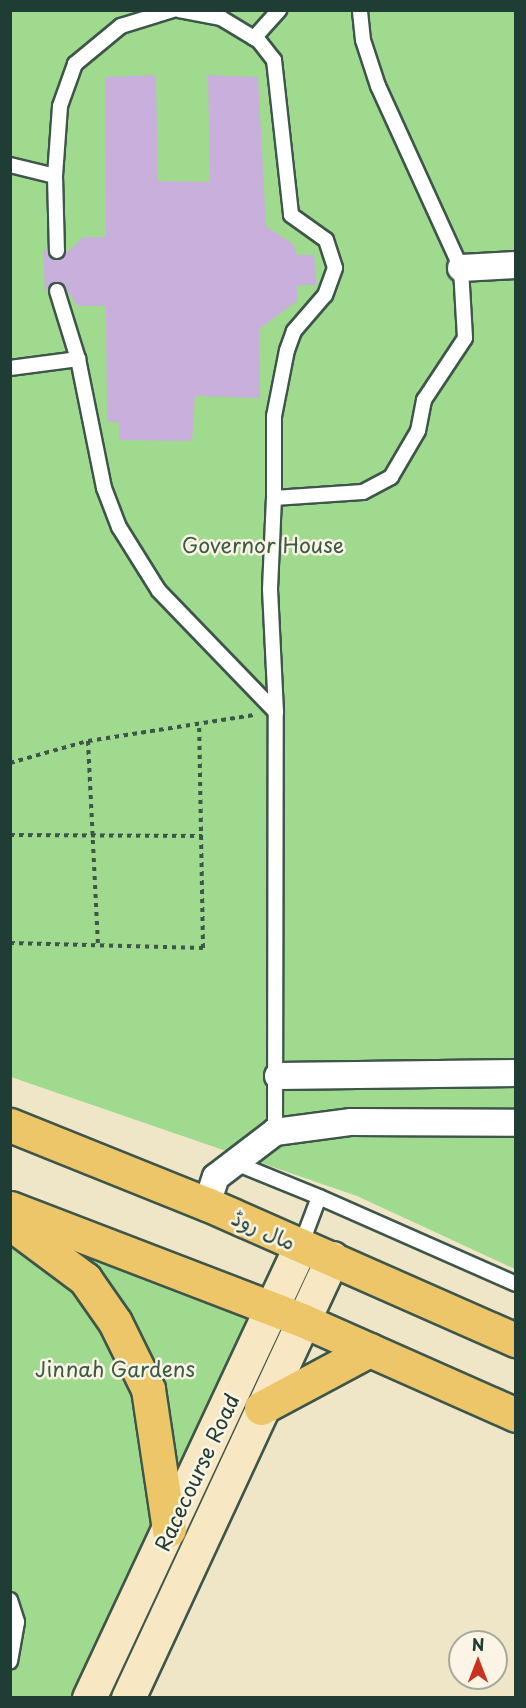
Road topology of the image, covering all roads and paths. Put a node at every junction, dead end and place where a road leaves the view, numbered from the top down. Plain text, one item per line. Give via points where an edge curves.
1 (173, 10) edge
2 (179, 10) edge
3 (279, 10) edge
4 (360, 10) edge
5 (254, 38) junction
6 (10, 165) edge
7 (55, 176) junction
8 (57, 250) dead end
9 (516, 265) edge
10 (461, 268) junction
11 (57, 291) dead end
12 (78, 358) junction
13 (10, 368) edge
14 (274, 498) junction
15 (276, 712) junction
16 (199, 724) junction
17 (88, 741) junction
18 (10, 762) edge
19 (92, 834) junction
20 (10, 836) edge
21 (202, 836) junction
22 (10, 943) edge
23 (98, 946) junction
24 (516, 1073) edge
25 (278, 1076) junction
26 (516, 1123) edge
27 (10, 1125) edge
28 (275, 1132) junction
29 (233, 1162) junction
30 (319, 1197) junction
31 (207, 1204) junction
32 (10, 1208) edge
33 (10, 1223) edge
34 (301, 1245) junction
35 (332, 1258) junction
36 (516, 1284) edge
37 (287, 1315) junction
38 (516, 1340) edge
39 (369, 1350) junction
40 (261, 1408) junction
41 (516, 1415) edge
42 (169, 1529) junction
43 (10, 1600) edge
44 (10, 1661) edge
45 (89, 1698) edge
46 (129, 1698) edge

1 - 7 lane via 121,26 75,64 60,106
2 - 5 lane via 221,18
3 - 5 lane
4 - 10 lane via 363,40 378,86
5 - 14 lane via 274,60 291,215 326,240 335,268 325,296 294,331 287,350 274,416
6 - 7 lane
7 - 8 lane
9 - 10 street
10 - 14 lane via 465,338 424,400 418,430 392,477 363,492
11 - 12 lane
12 - 13 lane
12 - 15 lane via 104,488 118,527 159,591
14 - 15 lane via 270,590
15 - 16 path
15 - 25 lane
16 - 17 path
16 - 21 path
17 - 18 path
17 - 19 path
19 - 20 path
19 - 21 path
19 - 23 path
21 - 23 path via 203,948
22 - 23 path
24 - 25 street
25 - 28 lane
26 - 28 street via 351,1122
27 - 31 main road, مال روڈ
28 - 29 street
29 - 30 lane
29 - 31 street via 216,1178
30 - 34 lane
30 - 36 lane
31 - 34 main road, مال روڈ
32 - 37 main road
33 - 42 main road via 85,1279 116,1322 148,1389
34 - 35 main road, مال روڈ
34 - 37 main road, Racecourse Road
35 - 37 main road, Racecourse Road
35 - 38 main road, مال روڈ
37 - 39 main road
37 - 40 main road, Racecourse Road
37 - 42 main road, Racecourse Road
39 - 40 main road
39 - 41 main road
40 - 46 main road, Racecourse Road
42 - 45 main road, Racecourse Road
43 - 44 lane via 17,1622

